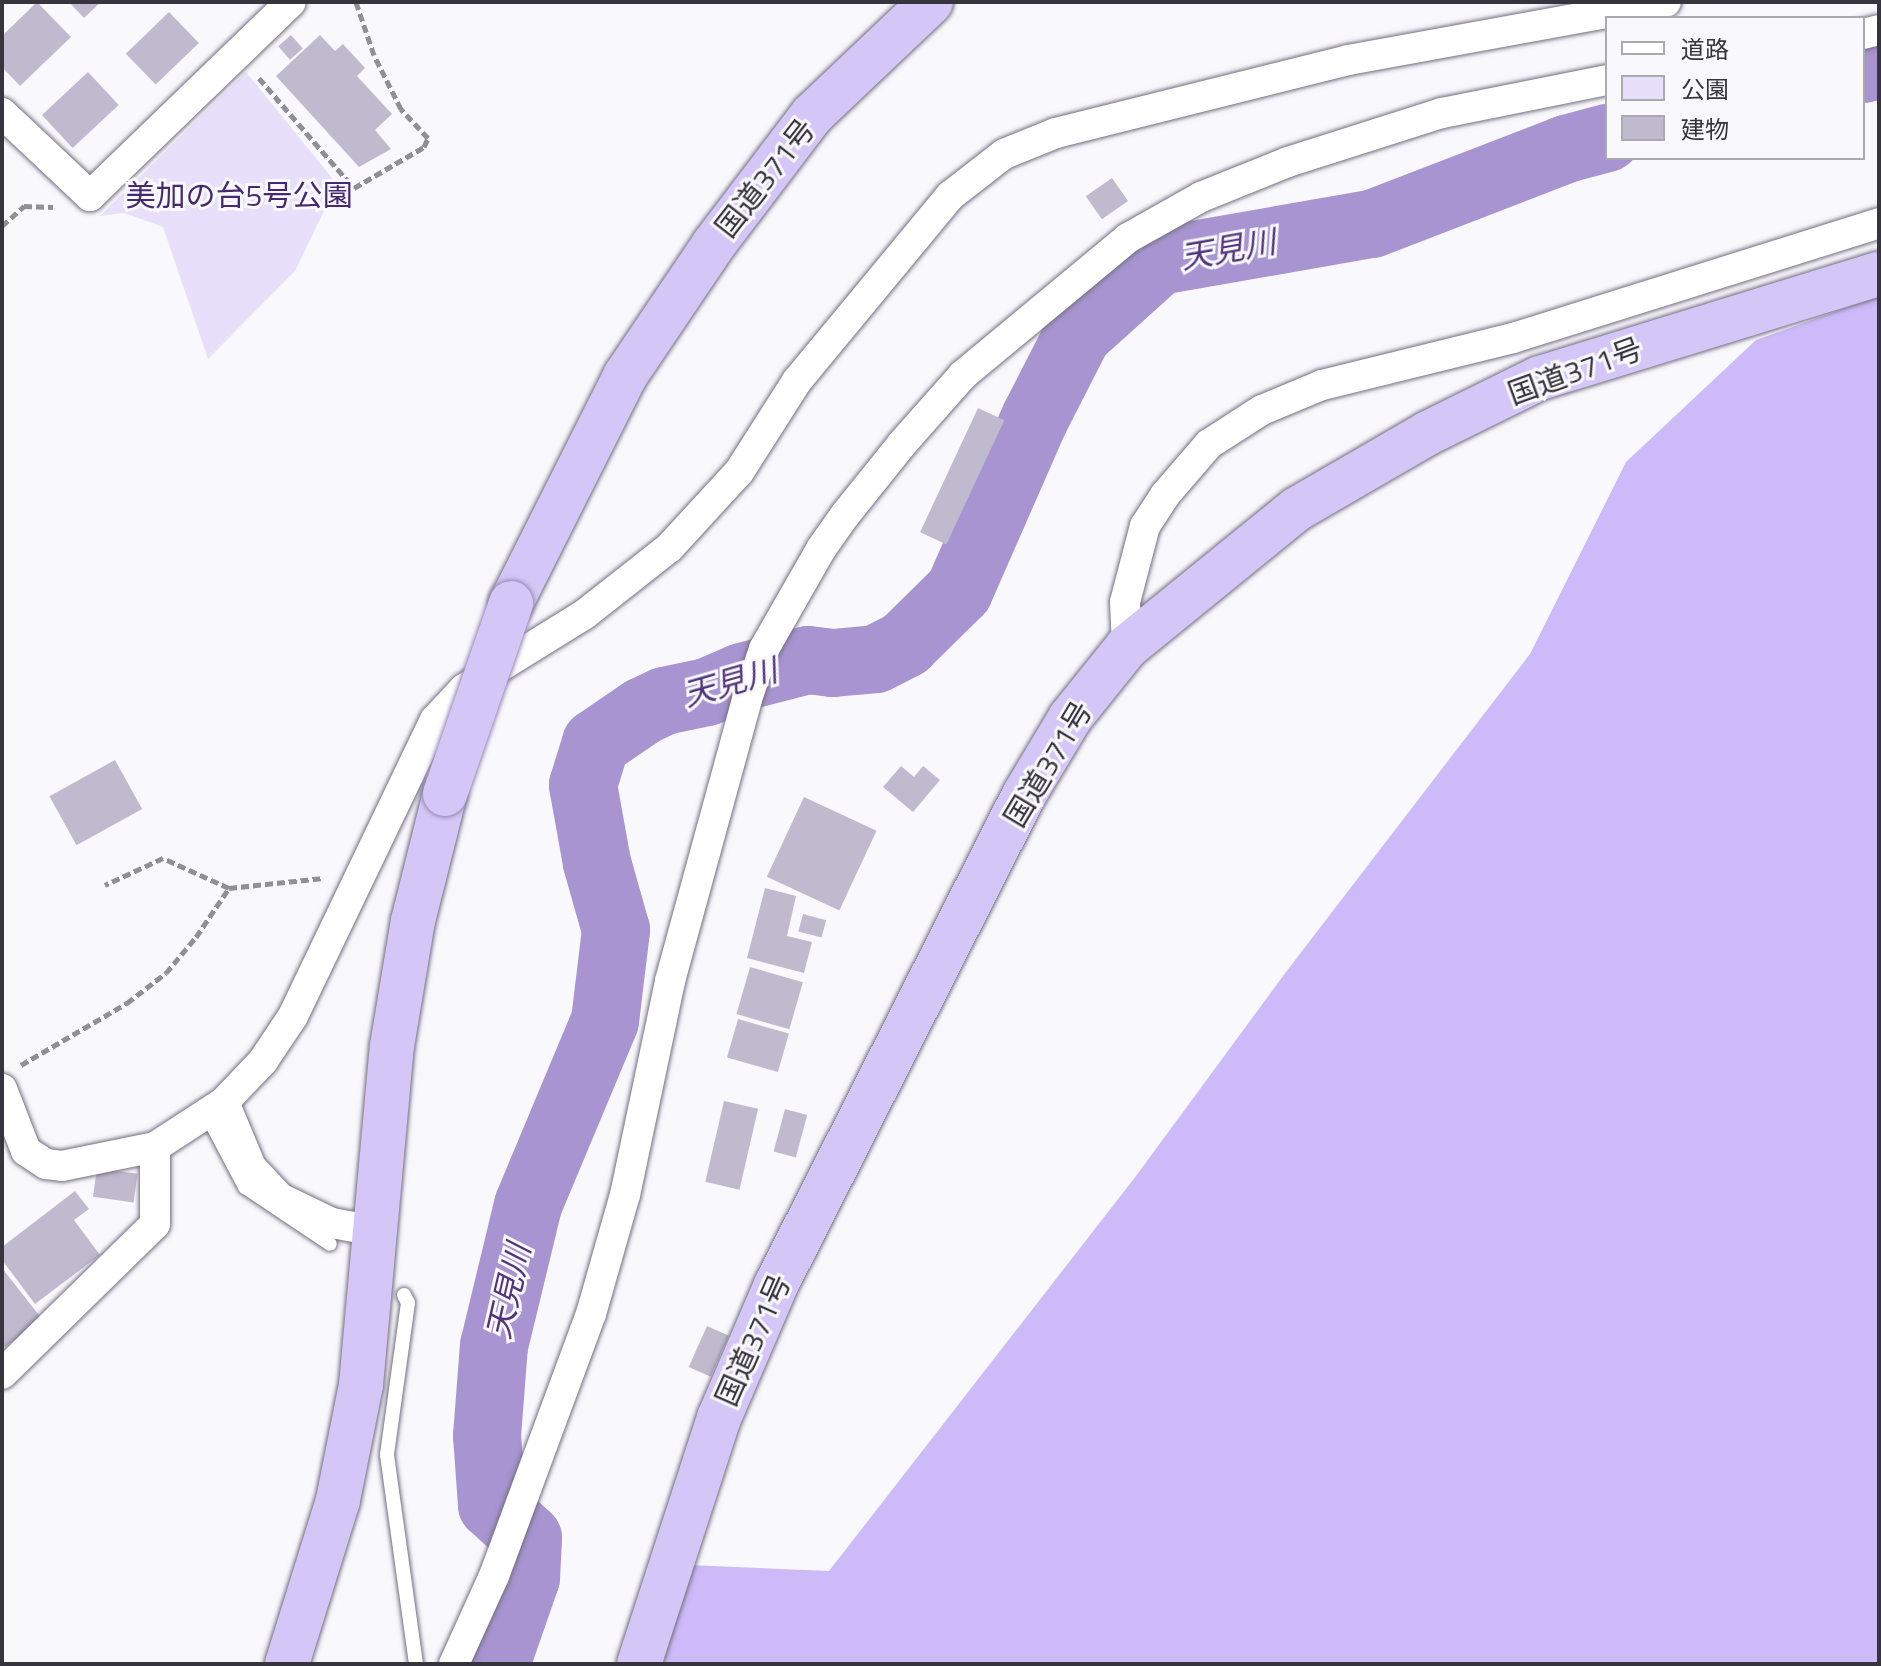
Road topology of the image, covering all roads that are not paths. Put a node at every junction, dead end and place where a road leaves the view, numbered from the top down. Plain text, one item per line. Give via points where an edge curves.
1 (291, 2) edge
2 (931, 2) edge
3 (1666, 2) edge
4 (1605, 80) edge
5 (2, 113) edge
6 (1879, 223) edge
7 (1879, 274) edge
8 (1127, 647) junction
9 (7, 1080) edge
10 (215, 1107) junction
11 (155, 1147) junction
12 (375, 1231) junction
13 (330, 1244) dead end
14 (404, 1295) dead end
15 (2, 1374) edge
16 (287, 1664) edge
17 (416, 1664) edge
18 (454, 1664) edge
19 (639, 1664) edge

1 - 5 street via 90,196
2 - 12 highway, 国道371号, bridge via 812,115 714,244 625,376 511,603 445,794 413,921 392,1046
3 - 10 street via 1348,60 1056,133 1004,154 950,196 797,381 739,472 669,548 585,614 464,689 435,720 293,1016 263,1061
4 - 18 street via 1442,113 1288,162 1201,197 1128,238 963,375 821,549 764,649 747,699 670,981 625,1195 591,1314 494,1576
6 - 8 street via 1513,338 1322,385 1262,410 1209,444 1145,526 1125,602
7 - 8 highway, 国道371号 via 1540,378 1428,433 1297,509
8 - 19 highway, 国道371号 via 1070,718 1024,795 776,1285 719,1418
9 - 11 street via 26,1151 46,1164 62,1166
10 - 11 street
10 - 12 street via 251,1167 280,1198 332,1223
10 - 13 lane via 245,1187
11 - 15 street via 155,1224
12 - 16 highway, 国道371号 via 361,1385 338,1500
14 - 17 lane via 408,1303 387,1455

